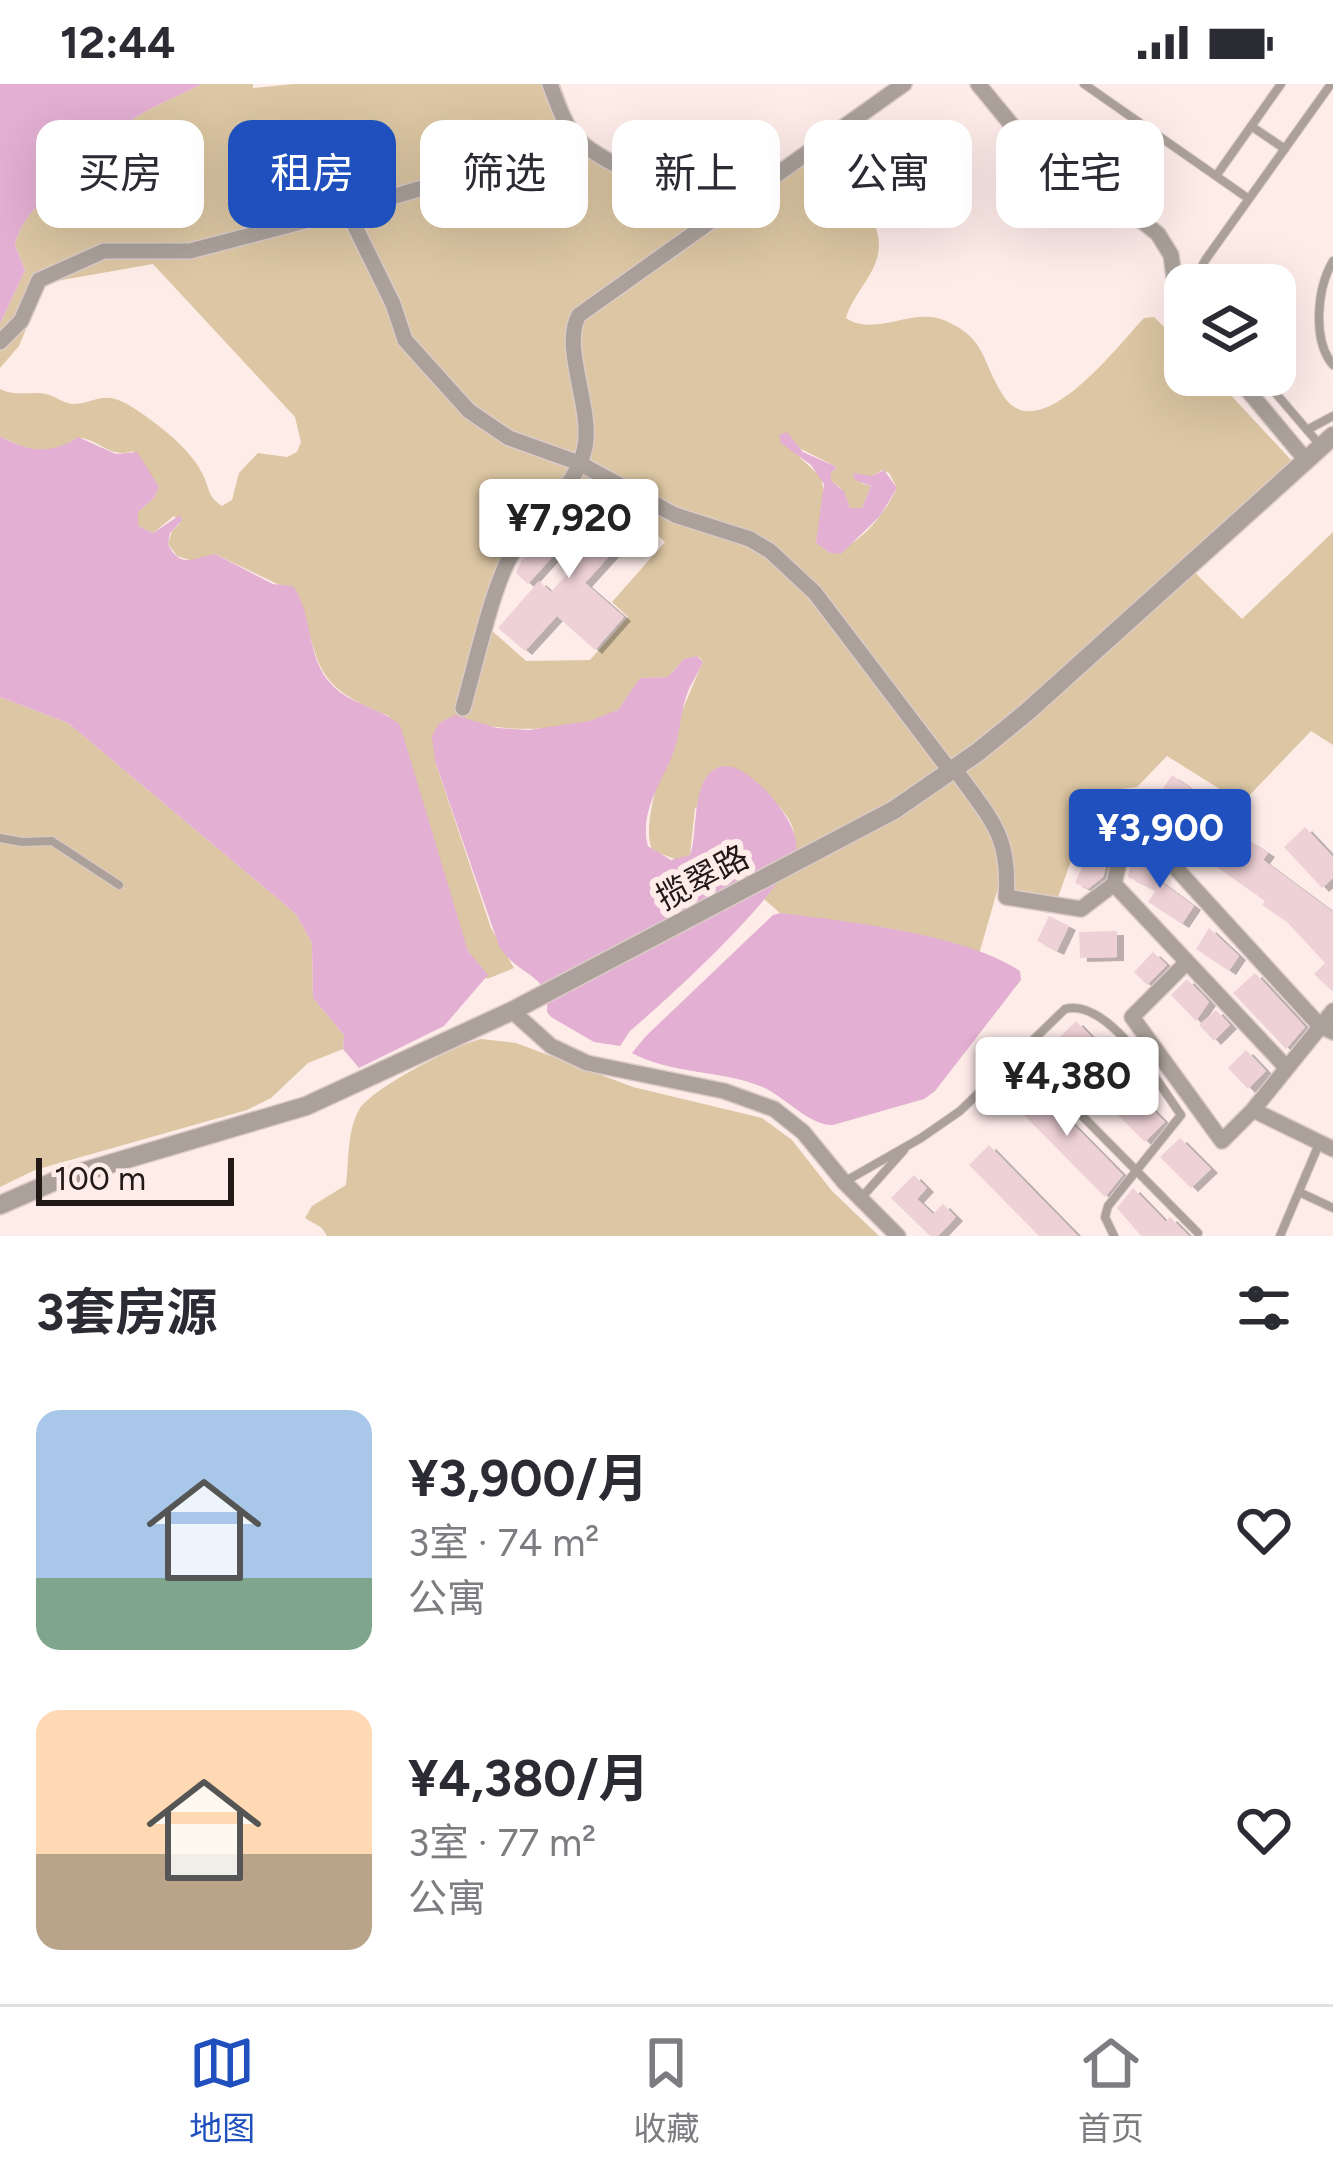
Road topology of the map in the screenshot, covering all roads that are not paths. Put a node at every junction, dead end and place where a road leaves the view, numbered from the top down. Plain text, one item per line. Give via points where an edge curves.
1 (550, 84) edge
2 (904, 84) edge
3 (978, 84) edge
4 (1084, 84) edge
5 (1281, 84) edge
6 (1331, 84) edge
7 (567, 120) edge
8 (1251, 126) junction
9 (1285, 149) junction
10 (780, 173) edge
11 (1216, 176) junction
12 (1249, 199) junction
13 (278, 228) edge
14 (356, 228) edge
15 (704, 228) edge
16 (1333, 261) edge
17 (1172, 264) edge
18 (1202, 264) edge
19 (0, 342) edge
20 (1333, 365) edge
21 (1260, 396) edge
22 (1277, 396) edge
23 (1333, 416) edge
24 (1316, 443) edge
25 (580, 464) junction
26 (463, 708) dead end
27 (953, 771) junction
28 (0, 838) edge
29 (1114, 884) junction
30 (119, 885) dead end
31 (1187, 962) junction
32 (520, 1006) junction
33 (1333, 1011) edge
34 (1326, 1029) edge
35 (1020, 1053) junction
36 (1285, 1066) junction
37 (1253, 1110) junction
38 (908, 1144) junction
39 (1326, 1146) edge
40 (1137, 1171) junction
41 (844, 1182) junction
42 (1298, 1192) junction
43 (860, 1199) junction
44 (0, 1205) edge
45 (1333, 1208) edge
46 (1198, 1233) edge
47 (898, 1236) edge
48 (1114, 1236) edge
49 (1280, 1236) edge

1 - 7 street
2 - 10 street
3 - 17 street via 1038,157 1104,191 1158,234
4 - 11 lane
5 - 8 lane
6 - 9 lane
8 - 9 lane
8 - 11 lane
9 - 12 lane
11 - 12 lane
12 - 18 lane
13 - 19 street via 190,251 89,255 39,280 21,321
14 - 25 street via 405,340 449,389 498,433
15 - 25 street via 577,319 586,438
16 - 20 lane via 1321,287 1321,332
21 - 24 street
22 - 24 lane
23 - 24 lane
24 - 27 street, 揽翠路 via 1045,696
25 - 26 street via 507,563
25 - 27 street via 658,507 770,551 815,593
27 - 29 street via 1004,846 1006,897 1081,908
27 - 32 street, 揽翠路 via 894,810
28 - 30 lane via 52,841
29 - 31 street
29 - 34 street via 1120,854 1150,840
31 - 36 street
31 - 37 street via 1132,1017 1222,1141
32 - 41 street via 551,1046 587,1063 774,1109
32 - 44 street, 揽翠路 via 305,1106 62,1178
33 - 34 street
34 - 36 street
35 - 38 lane via 959,1111
35 - 40 lane
35 - 40 lane via 1070,1006 1127,1040 1181,1115
36 - 37 street
37 - 39 street
38 - 41 lane
38 - 43 lane
39 - 42 lane
40 - 46 lane
40 - 48 lane via 1106,1210
41 - 43 street
42 - 45 lane
42 - 49 lane
43 - 47 street

